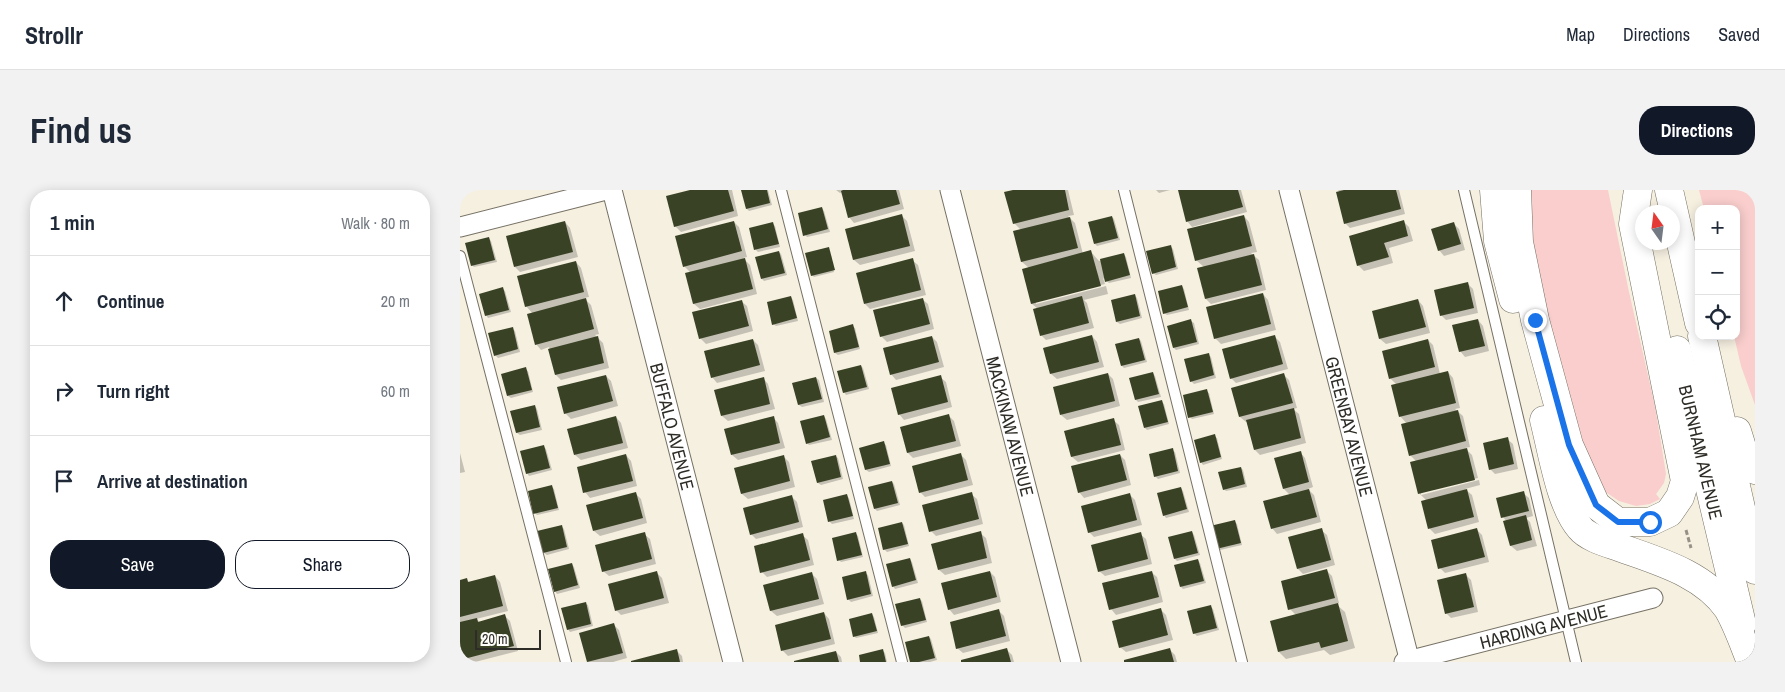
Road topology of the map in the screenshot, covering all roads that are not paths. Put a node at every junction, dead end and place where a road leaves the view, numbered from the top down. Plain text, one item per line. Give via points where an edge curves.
1 (606, 190) edge
2 (612, 190) edge
3 (781, 190) edge
4 (950, 190) edge
5 (1124, 190) edge
6 (1289, 190) edge
7 (1464, 190) edge
8 (1494, 190) edge
9 (1516, 190) edge
10 (1638, 190) edge
11 (1669, 190) edge
12 (1642, 205) edge
13 (460, 227) edge
14 (1653, 250) edge
15 (460, 256) edge
16 (1695, 279) edge
17 (1695, 305) edge
18 (1703, 340) edge
19 (1712, 340) edge
20 (1755, 470) edge
21 (1755, 570) edge
22 (1653, 598) dead end
23 (1565, 621) junction
24 (566, 662) edge
25 (733, 662) edge
26 (902, 662) edge
27 (1071, 662) edge
28 (1242, 662) edge
29 (1408, 662) edge
30 (1576, 662) edge
31 (1751, 662) edge

1 - 13 street
2 - 25 street, BUFFALO AVENUE
3 - 26 lane
4 - 27 street, MACKINAW AVENUE
5 - 28 lane
6 - 29 street, GREENBAY AVENUE
7 - 23 lane
8 - 31 main road via 1498,241 1566,505 1580,529 1688,574 1710,590 1728,609
9 - 10 main road via 1519,242 1535,320 1569,445 1596,505 1618,522 1631,523 1650,522 1669,513 1680,497 1685,481 1633,224
10 - 12 main road
11 - 16 main road
11 - 17 main road
14 - 31 main road, BURNHAM AVENUE
15 - 24 lane
18 - 21 main road, BURNHAM AVENUE
19 - 20 main road via 1745,457
22 - 23 street, HARDING AVENUE
23 - 29 street, HARDING AVENUE
23 - 30 lane

